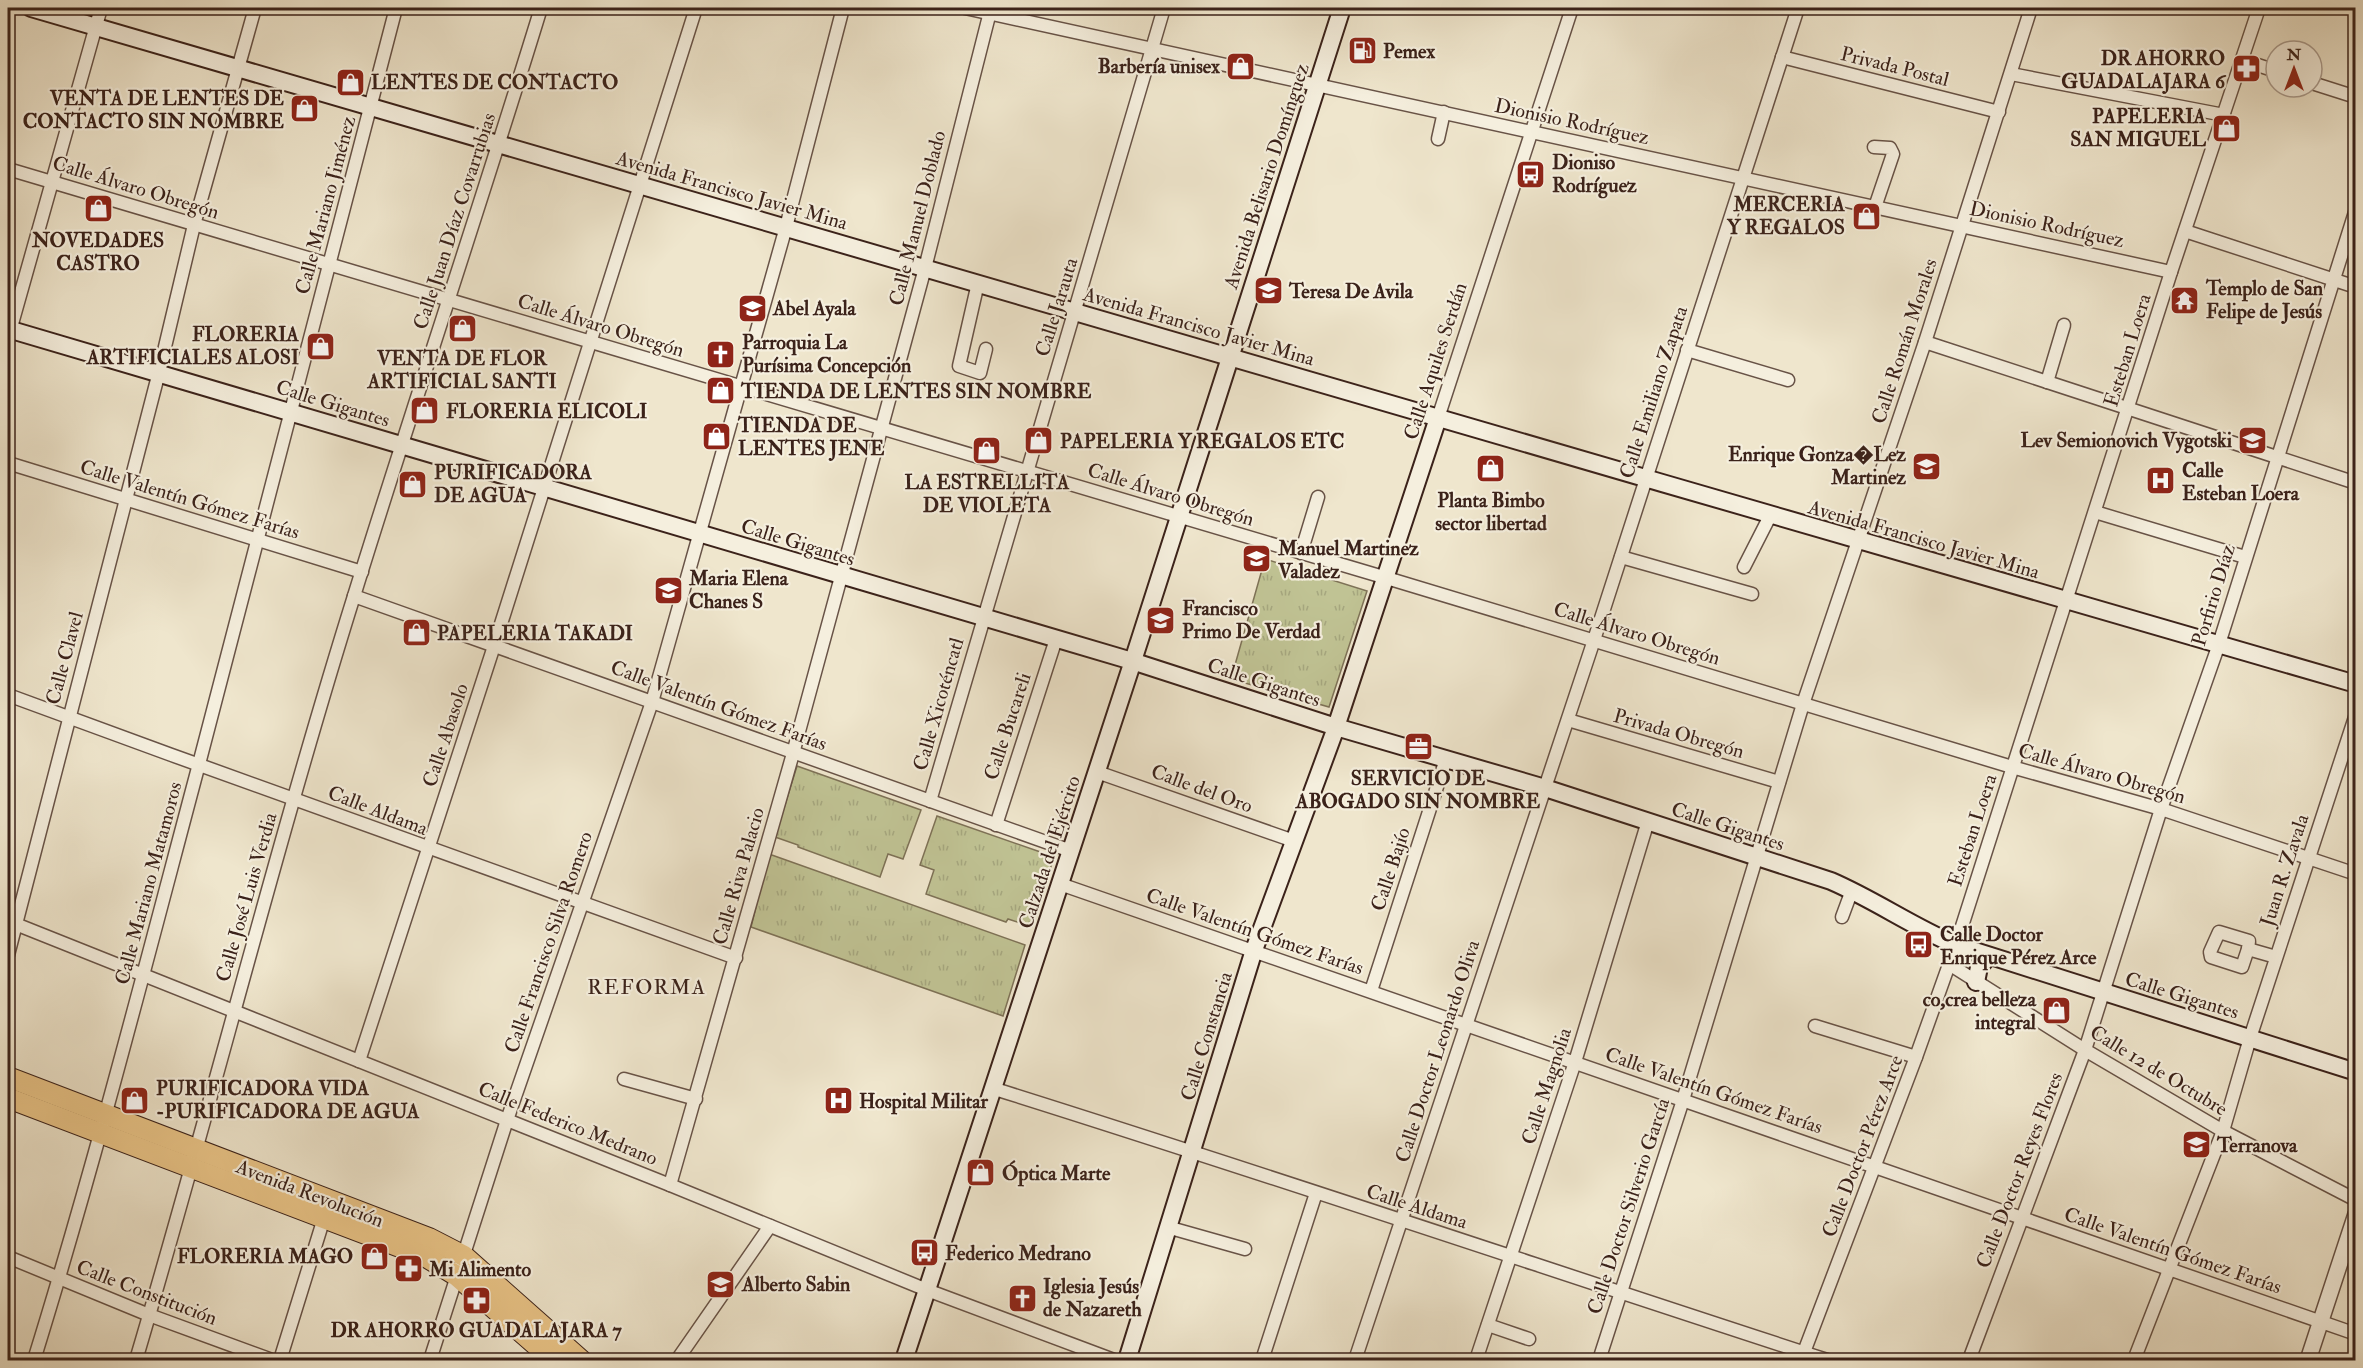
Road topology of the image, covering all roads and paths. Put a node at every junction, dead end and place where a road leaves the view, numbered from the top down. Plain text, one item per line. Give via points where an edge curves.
1 (31, 8) edge
2 (101, 8) edge
3 (255, 8) edge
4 (396, 8) edge
5 (541, 8) edge
6 (696, 8) edge
7 (843, 8) edge
8 (965, 8) edge
9 (1164, 8) edge
10 (1342, 8) edge
11 (1572, 8) edge
12 (1798, 8) edge
13 (2031, 8) edge
14 (2259, 8) edge
15 (990, 10) edge
16 (96, 26) junction
17 (1152, 48) junction
18 (1782, 57) junction
19 (2242, 60) junction
20 (2264, 67) edge
21 (238, 68) junction
22 (2011, 74) junction
23 (1317, 84) junction
24 (2324, 86) edge
25 (2355, 97) edge
26 (371, 106) junction
27 (1444, 112) junction
28 (1999, 112) junction
29 (2224, 115) junction
30 (1532, 132) junction
31 (1438, 139) dead end
32 (500, 144) junction
33 (1874, 147) dead end
34 (8, 169) edge
35 (1743, 178) junction
36 (52, 183) junction
37 (638, 184) junction
38 (1875, 207) junction
39 (2355, 209) edge
40 (194, 225) junction
41 (1962, 226) junction
42 (786, 227) junction
43 (2185, 231) junction
44 (330, 265) junction
45 (925, 268) junction
46 (2171, 272) junction
47 (2332, 279) junction
48 (978, 283) junction
49 (2355, 287) edge
50 (449, 300) junction
51 (1075, 311) junction
52 (2064, 325) dead end
53 (8, 332) edge
54 (591, 342) junction
55 (1925, 342) junction
56 (986, 349) dead end
57 (1687, 350) junction
58 (1231, 357) junction
59 (159, 372) junction
60 (1788, 380) dead end
61 (2047, 382) junction
62 (741, 387) junction
63 (2129, 409) junction
64 (291, 413) junction
65 (1438, 418) junction
66 (881, 429) junction
67 (402, 447) junction
68 (2277, 457) junction
69 (8, 463) edge
70 (1027, 472) junction
71 (1646, 479) junction
72 (2355, 483) edge
73 (543, 487) junction
74 (1318, 497) dead end
75 (126, 499) junction
76 (2095, 512) junction
77 (1178, 516) junction
78 (1770, 516) junction
79 (700, 535) junction
80 (259, 541) junction
81 (1858, 542) junction
82 (1301, 553) junction
83 (1621, 557) junction
84 (2245, 557) junction
85 (1744, 567) dead end
86 (362, 572) junction
87 (841, 577) junction
88 (1386, 578) junction
89 (1752, 594) dead end
90 (354, 596) junction
91 (2068, 602) junction
92 (983, 618) junction
93 (1056, 639) junction
94 (1594, 640) junction
95 (2218, 644) junction
96 (494, 646) junction
97 (1132, 661) junction
98 (2355, 684) edge
99 (8, 695) edge
100 (652, 702) junction
101 (1803, 704) junction
102 (2355, 714) edge
103 (69, 717) junction
104 (1568, 720) junction
105 (1336, 727) junction
106 (793, 753) junction
107 (1446, 759) junction
108 (199, 764) junction
109 (2012, 767) junction
110 (1097, 771) junction
111 (1779, 782) junction
112 (1545, 788) junction
113 (294, 798) junction
114 (930, 801) junction
115 (2161, 809) junction
116 (1648, 821) junction
117 (996, 825) junction
118 (1294, 842) junction
119 (428, 849) junction
120 (1071, 851) junction
121 (1756, 857) junction
122 (2308, 858) junction
123 (2355, 874) edge
124 (1060, 884) junction
125 (1852, 890) junction
126 (582, 904) junction
127 (1842, 917) dead end
128 (12, 922) edge
129 (1956, 945) junction
130 (2248, 949) dead end
131 (1254, 950) junction
132 (8, 955) edge
133 (1989, 956) junction
134 (2276, 957) junction
135 (736, 958) junction
136 (1949, 964) junction
137 (144, 974) junction
138 (1976, 982) junction
139 (1371, 991) junction
140 (2103, 992) junction
141 (234, 1011) junction
142 (1467, 1024) junction
143 (1815, 1026) dead end
144 (2250, 1038) junction
145 (2085, 1050) junction
146 (1916, 1057) junction
147 (359, 1061) junction
148 (1575, 1062) junction
149 (2355, 1072) edge
150 (8, 1077) edge
151 (624, 1079) dead end
152 (994, 1089) junction
153 (8, 1098) edge
154 (696, 1099) junction
155 (1683, 1100) junction
156 (105, 1114) junction
157 (507, 1120) junction
158 (2223, 1131) junction
159 (100, 1134) junction
160 (196, 1149) junction
161 (1192, 1151) junction
162 (1875, 1166) junction
163 (190, 1168) junction
164 (670, 1185) junction
165 (1316, 1193) junction
166 (2355, 1200) edge
167 (2355, 1214) edge
168 (324, 1218) junction
169 (2021, 1218) junction
170 (1401, 1222) junction
171 (770, 1226) junction
172 (1167, 1227) junction
173 (1245, 1249) dead end
174 (464, 1256) junction
175 (8, 1257) edge
176 (1510, 1257) junction
177 (2169, 1268) junction
178 (457, 1276) junction
179 (60, 1278) junction
180 (927, 1290) junction
181 (1622, 1292) junction
182 (149, 1315) junction
183 (2320, 1322) junction
184 (1488, 1325) junction
185 (2355, 1334) edge
186 (1529, 1339) dead end
187 (1803, 1357) edge
188 (34, 1360) edge
189 (136, 1360) edge
190 (272, 1360) edge
191 (280, 1360) edge
192 (430, 1360) edge
193 (553, 1360) edge
194 (582, 1360) edge
195 (677, 1360) edge
196 (904, 1360) edge
197 (1114, 1360) edge
198 (1127, 1360) edge
199 (1262, 1360) edge
200 (1355, 1360) edge
201 (1476, 1360) edge
202 (1599, 1360) edge
203 (1827, 1360) edge
204 (1969, 1360) edge
205 (2134, 1360) edge
206 (2308, 1360) edge

1 - 16 main road, Avenida Francisco Javier Mina
2 - 16 street
3 - 21 street, Calle Clavel
4 - 26 street, Calle Mariano Jiménez
5 - 32 street, Calle Juan Díaz Covarrubias
6 - 37 street, Calle Abasolo
7 - 42 street, Calle Francisco Silva Romero
8 - 15 street, Dionisio Rodríguez
9 - 17 street, Calle Jarauta
10 - 23 main road, Avenida Belisario Domínguez
11 - 30 street, Calle Aquiles Serdán
12 - 18 street, Calle Emiliano Zapata
13 - 22 street, Calle Román Morales
14 - 19 street, Esteban Loera
15 - 17 street, Dionisio Rodríguez
15 - 45 street, Calle Manuel Doblado
16 - 21 main road, Avenida Francisco Javier Mina
16 - 36 street
17 - 23 street, Dionisio Rodríguez
17 - 51 street, Calle Jarauta
18 - 28 street, Privada Postal
18 - 35 street, Calle Emiliano Zapata
19 - 20 street
19 - 29 street, Esteban Loera
21 - 26 main road, Avenida Francisco Javier Mina
21 - 40 street, Calle Clavel
22 - 28 street, Calle Román Morales
22 - 29 street
23 - 27 street, Dionisio Rodríguez
23 - 58 main road, Avenida Belisario Domínguez
24 - 25 street
26 - 32 main road, Avenida Francisco Javier Mina
26 - 44 street, Calle Mariano Jiménez
27 - 30 street, Dionisio Rodríguez
27 - 31 street
28 - 41 street, Calle Román Morales
29 - 43 street, Esteban Loera
30 - 35 street, Dionisio Rodríguez
30 - 65 street, Calle Aquiles Serdán
32 - 37 main road, Avenida Francisco Javier Mina
32 - 50 street, Calle Juan Díaz Covarrubias
33 - 38 street via 1890,148 1893,154
34 - 36 street, Calle Álvaro Obregón
35 - 38 street, Dionisio Rodríguez
35 - 57 street, Calle Emiliano Zapata
36 - 40 street, Calle Álvaro Obregón
36 - 53 street
37 - 42 main road, Avenida Francisco Javier Mina
37 - 54 street, Calle Abasolo
38 - 41 street, Dionisio Rodríguez
39 - 47 street, Porfirio Díaz
40 - 44 street, Calle Álvaro Obregón
40 - 59 street, Calle Clavel
41 - 46 street, Dionisio Rodríguez
41 - 55 street, Calle Román Morales
42 - 45 main road, Avenida Francisco Javier Mina
42 - 62 street, Calle Francisco Silva Romero
43 - 46 street, Esteban Loera
43 - 47 street
44 - 50 street, Calle Álvaro Obregón
44 - 64 street, Calle Mariano Jiménez
45 - 48 main road, Avenida Francisco Javier Mina
45 - 66 street, Calle Manuel Doblado
46 - 63 street, Esteban Loera
47 - 49 street
47 - 68 street, Porfirio Díaz
48 - 51 main road, Avenida Francisco Javier Mina
48 - 56 street via 959,366 980,373
50 - 54 street, Calle Álvaro Obregón
50 - 67 street, Calle Juan Díaz Covarrubias
51 - 58 main road, Avenida Francisco Javier Mina
51 - 70 street, Calle Jarauta
52 - 61 street
53 - 59 main road, Calle Gigantes
54 - 62 street, Calle Álvaro Obregón
54 - 73 street, Calle Abasolo
55 - 61 street
55 - 81 street, Calle Román Morales
57 - 60 street
57 - 71 street, Calle Emiliano Zapata
58 - 65 main road, Avenida Francisco Javier Mina
58 - 77 main road, Calzada del Ejército
59 - 64 main road, Calle Gigantes
59 - 75 street, Calle Clavel
61 - 63 street
62 - 66 street, Calle Álvaro Obregón
62 - 79 street, Calle Francisco Silva Romero
63 - 68 street
63 - 76 street, Esteban Loera
64 - 67 main road, Calle Gigantes
64 - 80 street, Calle Mariano Matamoros
65 - 71 main road, Avenida Francisco Javier Mina
65 - 88 main road, Calle Aquiles Serdán
66 - 70 street, Calle Álvaro Obregón
66 - 87 street, Calle Manuel Doblado
67 - 73 main road, Calle Gigantes
67 - 86 street, Calle José Luis Verdia
68 - 72 street
68 - 84 street, Porfirio Díaz
69 - 75 street, Calle Valentín Gómez Farías
70 - 77 street, Calle Álvaro Obregón
70 - 92 street, Calle Jarauta
71 - 78 main road, Avenida Francisco Javier Mina
71 - 83 street, Calle Emiliano Zapata
73 - 79 main road, Calle Gigantes
73 - 96 street, Calle Abasolo
74 - 82 street
75 - 80 street, Calle Valentín Gómez Farías
75 - 103 street, Calle Clavel
76 - 84 street
76 - 91 street, Esteban Loera
77 - 82 street, Calle Álvaro Obregón
77 - 97 main road, Calzada del Ejército
78 - 81 main road, Avenida Francisco Javier Mina
78 - 85 street
79 - 87 main road, Calle Gigantes
79 - 100 street, Calle Francisco Silva Romero
80 - 86 street, Calle Valentín Gómez Farías
80 - 108 street, Calle Mariano Matamoros
81 - 91 main road, Avenida Francisco Javier Mina
81 - 101 street, Calle Román Morales
82 - 88 street, Calle Álvaro Obregón
83 - 89 street
83 - 94 street, Calle Emiliano Zapata
84 - 95 street, Porfirio Díaz
86 - 90 street, Calle José Luis Verdia
87 - 92 main road, Calle Gigantes
87 - 106 street, Calle Riva Palacio
88 - 94 street, Calle Álvaro Obregón
88 - 105 main road, Calle Aquiles Serdán
90 - 96 street, Calle Valentín Gómez Farías
90 - 113 street, Calle José Luis Verdia
91 - 95 main road, Avenida Francisco Javier Mina
91 - 109 street, Esteban Loera
92 - 93 main road, Calle Gigantes
92 - 114 street, Calle Xicoténcatl
93 - 97 main road, Calle Gigantes
93 - 117 street, Calle Bucareli
94 - 101 street, Calle Álvaro Obregón
94 - 104 street, Calle Emiliano Zapata
95 - 98 main road, Avenida Francisco Javier Mina
95 - 115 street, Porfirio Díaz
96 - 100 street, Calle Valentín Gómez Farías
96 - 119 street, Calle Abasolo
97 - 105 main road, Calle Gigantes
97 - 110 main road, Calzada del Ejército
99 - 103 street, Calle Aldama
100 - 106 street, Calle Valentín Gómez Farías
100 - 126 street, Calle Francisco Silva Romero
101 - 109 street, Calle Álvaro Obregón
101 - 111 street, Calle Román Morales
102 - 122 street, Juan R. Zavala
103 - 108 street, Calle Aldama
103 - 128 street, Calle Clavel
104 - 111 street, Privada Obregón
104 - 112 street, Calle Emiliano Zapata
105 - 107 main road, Calle Gigantes
105 - 118 main road, Calle Constancia
106 - 114 street, Calle Valentín Gómez Farías
106 - 135 street, Calle Riva Palacio
107 - 112 main road, Calle Gigantes
107 - 139 street, Calle Bajío
108 - 113 street, Calle Aldama
108 - 137 street, Calle Mariano Matamoros
109 - 115 street, Calle Álvaro Obregón
109 - 129 street, Esteban Loera
110 - 118 street, Calle del Oro
110 - 120 main road, Calzada del Ejército
111 - 121 street, Calle Román Morales
112 - 116 main road, Calle Gigantes
112 - 142 street, Calle Doctor Leonardo Oliva
113 - 119 street, Calle Aldama
113 - 141 street, Calle José Luis Verdia
114 - 117 street, Calle Valentín Gómez Farías
115 - 122 street, Calle Álvaro Obregón
115 - 140 street, Porfirio Díaz
116 - 121 main road, Calle Gigantes
116 - 148 street, Calle Magnolia
117 - 120 street, Calle Valentín Gómez Farías
118 - 131 main road, Calle Constancia
119 - 126 street, Calle Aldama
119 - 147 street, Calle Abasolo
120 - 124 main road, Calzada del Ejército
121 - 125 main road, Calle Gigantes
121 - 155 street, Calle Doctor Silverio García
122 - 123 street, Calle Álvaro Obregón
122 - 134 street, Juan R. Zavala
124 - 131 street, Calle Valentín Gómez Farías
124 - 152 main road, Calzada del Ejército
125 - 127 street
125 - 129 main road, Calle Gigantes
126 - 135 street, Calle Aldama
126 - 157 street, Calle Francisco Silva Romero
128 - 132 street, Calle Clavel
128 - 137 street, Calle Federico Medrano
129 - 133 main road, Calle Gigantes
129 - 136 street, Calle Doctor Pérez Arce
130 - 134 street
131 - 139 street, Calle Valentín Gómez Farías
131 - 161 main road, Calle Constancia
133 - 138 main road via 1978,967
133 - 140 main road, Calle Gigantes
134 - 144 street, Juan R. Zavala
135 - 154 street, Calle Riva Palacio
136 - 138 street, Calle 12 de Octubre
136 - 146 street, Calle Doctor Pérez Arce
137 - 141 street, Calle Federico Medrano
137 - 156 street, Calle Mariano Matamoros
138 - 145 street, Calle 12 de Octubre
139 - 142 street, Calle Valentín Gómez Farías
140 - 144 main road, Calle Gigantes
140 - 145 street, Calle Doctor Reyes Flores
141 - 147 street, Calle Federico Medrano
141 - 160 street, Calle José Luis Verdia
142 - 148 street, Calle Valentín Gómez Farías
142 - 170 street, Calle Doctor Leonardo Oliva
143 - 146 street
144 - 149 main road, Calle Gigantes
144 - 158 street, Juan R. Zavala
145 - 158 street, Calle 12 de Octubre
145 - 169 street, Calle Doctor Reyes Flores
146 - 162 street, Calle Doctor Pérez Arce
147 - 157 street, Calle Federico Medrano
148 - 155 street, Calle Valentín Gómez Farías
148 - 176 street, Calle Magnolia
150 - 156 main road, Avenida Revolución
151 - 154 street
152 - 161 street, Calle Aldama
152 - 180 main road, Calzada del Ejército
153 - 159 main road, Avenida Revolución
154 - 164 street, Calle Riva Palacio
155 - 162 street, Calle Valentín Gómez Farías
155 - 181 street, Calle Doctor Silverio García
156 - 159 street, Calle Mariano Matamoros
156 - 160 main road, Avenida Revolución
157 - 164 street, Calle Federico Medrano
157 - 174 street, Calle Francisco Silva Romero
158 - 166 street, Calle 12 de Octubre
158 - 177 street, Juan R. Zavala
159 - 163 main road, Avenida Revolución
159 - 179 street, Calle Mariano Matamoros
160 - 163 street, Calle José Luis Verdia
160 - 174 main road, Avenida Revolución via 429,1238
161 - 165 street, Calle Aldama
161 - 172 main road, Calle Constancia
162 - 169 street, Calle Valentín Gómez Farías
162 - 187 street, Calle Doctor Pérez Arce
163 - 168 main road, Avenida Revolución
163 - 182 street, Calle José Luis Verdia
164 - 171 street, Calle Federico Medrano
165 - 170 street, Calle Aldama
165 - 199 street
167 - 183 street
168 - 178 main road, Avenida Revolución via 426,1257
168 - 191 street
169 - 177 street, Calle Valentín Gómez Farías
169 - 204 street, Calle Doctor Reyes Flores
170 - 176 street, Calle Aldama
170 - 200 street, Calle Doctor Leonardo Oliva
171 - 180 street, Calle Federico Medrano
171 - 195 street
172 - 173 street
172 - 198 main road, Calle Constancia
174 - 178 street, Calle Francisco Silva Romero
174 - 194 main road, Avenida Revolución
175 - 179 street, Calle Constitución
176 - 181 street, Calle Aldama
176 - 184 street, Calle Magnolia
177 - 183 street, Calle Valentín Gómez Farías
177 - 205 street, Juan R. Zavala
178 - 192 street, Calle Francisco Silva Romero
178 - 193 main road, Avenida Revolución
179 - 182 street, Calle Constitución
179 - 188 street, Calle Mariano Matamoros
180 - 196 main road, Calzada del Ejército
180 - 197 street, Calle Federico Medrano
181 - 187 street, Calle Aldama
181 - 202 street, Calle Doctor Silverio García
182 - 189 street, Calle José Luis Verdia
182 - 190 street, Calle Constitución
183 - 185 street, Calle Valentín Gómez Farías
183 - 206 street
184 - 186 street
184 - 201 street, Calle Magnolia
187 - 203 street, Calle Aldama

